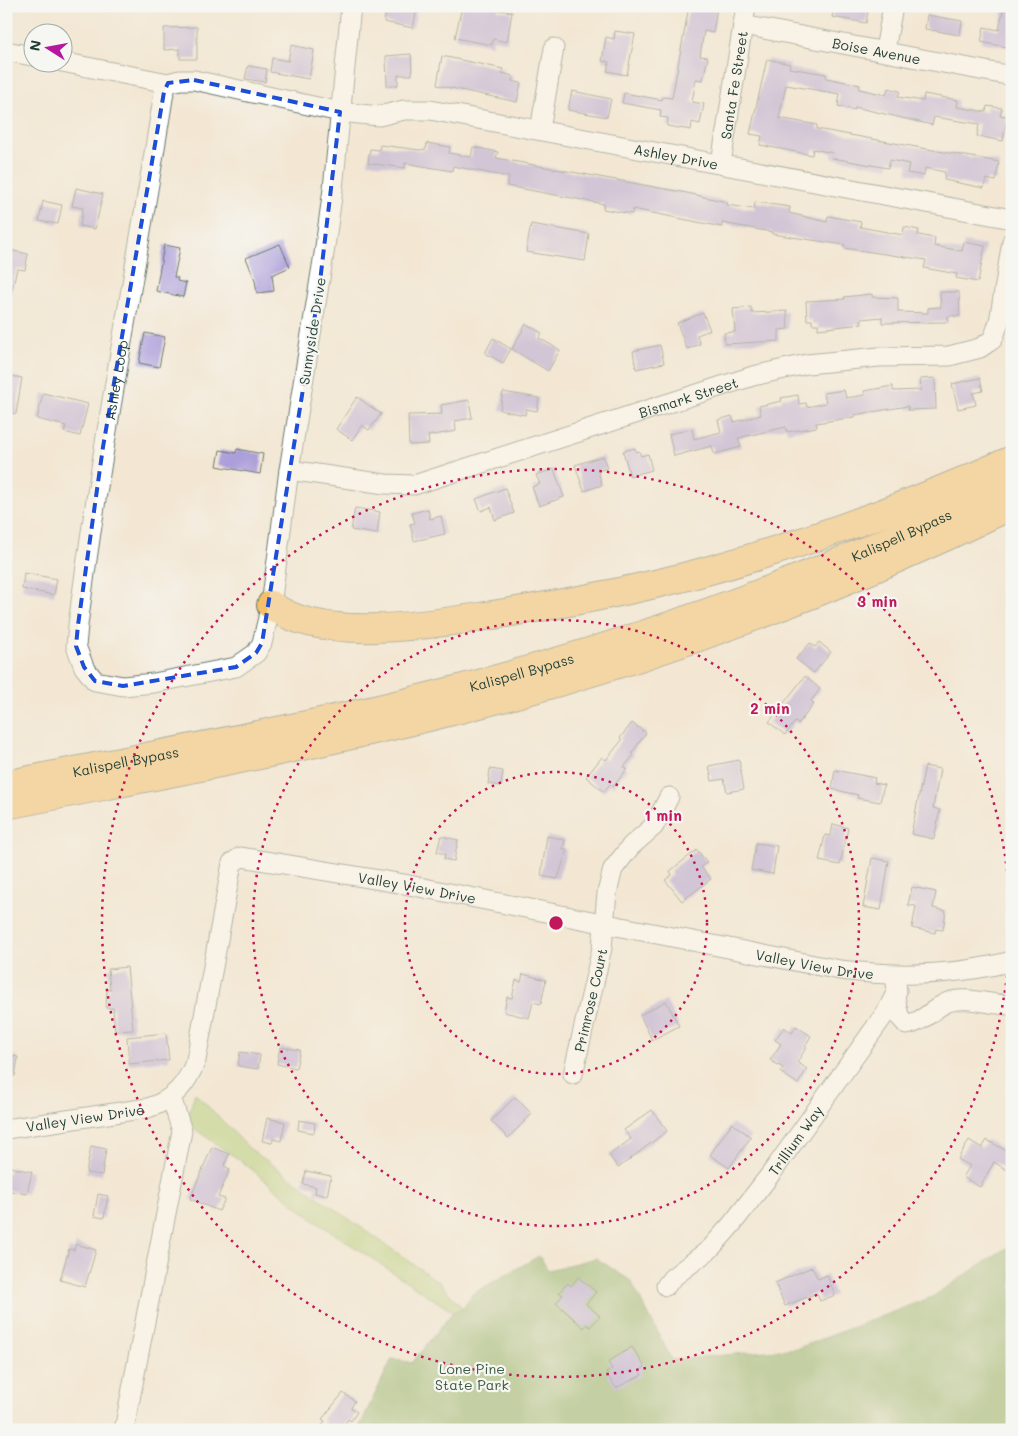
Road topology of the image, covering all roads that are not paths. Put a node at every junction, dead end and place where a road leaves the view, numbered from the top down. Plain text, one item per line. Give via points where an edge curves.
1 (351, 6) edge
2 (746, 6) edge
3 (892, 6) edge
4 (743, 25) junction
5 (554, 48) dead end
6 (885, 50) junction
7 (6, 51) edge
8 (22, 54) edge
9 (72, 64) edge
10 (1012, 76) edge
11 (168, 83) junction
12 (340, 112) junction
13 (540, 130) junction
14 (721, 163) junction
15 (1012, 219) edge
16 (1012, 241) edge
17 (1012, 460) edge
18 (289, 470) junction
19 (1012, 484) edge
20 (1012, 505) edge
21 (271, 605) junction
22 (256, 653) joint
23 (7, 790) edge
24 (669, 797) dead end
25 (606, 924) junction
26 (1012, 961) edge
27 (895, 975) junction
28 (895, 996) junction
29 (1012, 1005) edge
30 (573, 1074) dead end
31 (171, 1097) junction
32 (6, 1129) edge
33 (666, 1286) dead end
34 (125, 1425) dead end

1 - 12 street, Sunnyside Drive
2 - 4 street, Santa Fe Street
3 - 6 street
4 - 6 street, Boise Avenue
4 - 14 street, Santa Fe Street
5 - 13 street
6 - 10 street, Boise Avenue
7 - 8 street
9 - 11 street
11 - 12 street via 194,80
11 - 22 street, Ashley Loop via 102,446 76,646 84,668 95,681 123,686 236,667
12 - 13 street, Ashley Drive via 379,116 404,110 430,110
12 - 18 street, Sunnyside Drive via 319,290
13 - 14 street, Ashley Drive
14 - 15 street, Ashley Drive
16 - 18 street, Bismark Street via 999,322 992,339 980,348 949,356 807,364 753,376 414,485
17 - 21 highway via 884,513 795,544 699,573 589,598 476,618 383,628 302,620
18 - 21 street, Sunnyside Drive
19 - 23 highway, Kalispell Bypass via 903,535 795,580 694,618 556,663 380,709
20 - 23 highway, Kalispell Bypass via 886,564 789,603 675,645 549,685 406,722
21 - 22 street, Sunnyside Drive via 262,643
24 - 25 street, Primrose Court via 654,826 631,846 613,869 607,893
25 - 27 street, Valley View Drive via 816,966
25 - 30 street, Primrose Court
25 - 31 street, Valley View Drive via 241,856 232,863 196,1060 186,1083
26 - 27 street, Valley View Drive via 956,972
27 - 28 street
28 - 29 street via 899,1016 907,1024 916,1023 949,1002
28 - 33 street, Trillium Way via 778,1164 732,1224 710,1249
31 - 32 street, Valley View Drive via 148,1108
31 - 34 street via 182,1131

